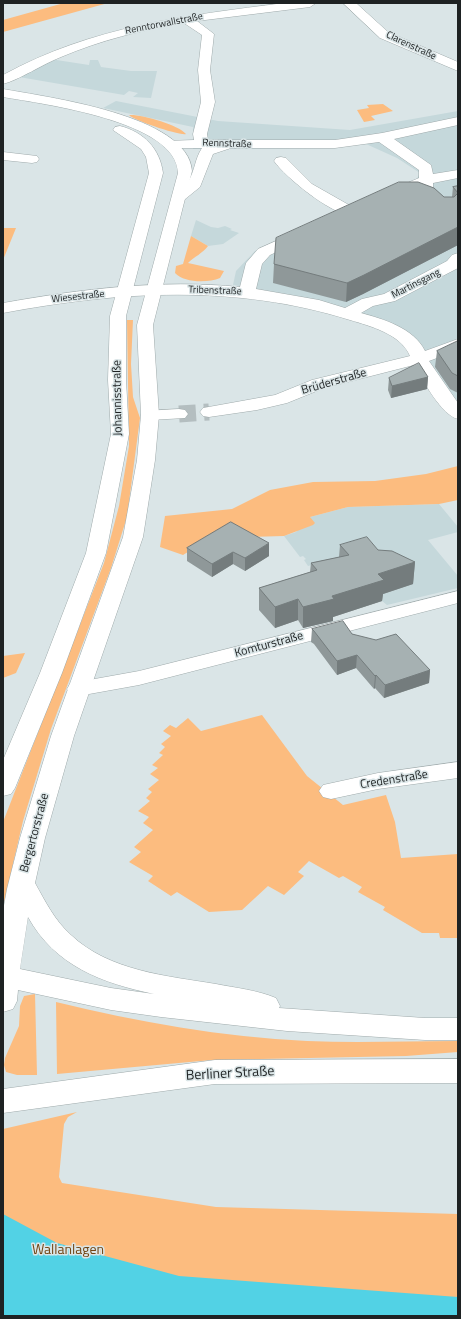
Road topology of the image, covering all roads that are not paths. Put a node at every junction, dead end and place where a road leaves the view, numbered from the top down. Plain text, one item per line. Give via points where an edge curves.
1 (310, 3) edge
2 (349, 3) edge
3 (186, 19) junction
4 (458, 67) edge
5 (3, 80) edge
6 (3, 93) edge
7 (3, 100) edge
8 (458, 121) edge
9 (382, 138) junction
10 (201, 143) junction
11 (171, 144) junction
12 (230, 144) junction
13 (145, 145) junction
14 (3, 156) edge
15 (32, 159) dead end
16 (281, 161) dead end
17 (458, 174) edge
18 (426, 180) junction
19 (179, 197) junction
20 (364, 206) junction
21 (442, 206) edge
22 (334, 220) edge
23 (314, 229) edge
24 (458, 258) edge
25 (153, 291) junction
26 (124, 292) junction
27 (247, 292) junction
28 (3, 308) edge
29 (348, 313) junction
30 (458, 344) edge
31 (419, 359) junction
32 (209, 412) tunnel mouth
33 (179, 414) tunnel mouth
34 (458, 414) edge
35 (150, 415) junction
36 (458, 597) edge
37 (78, 689) junction
38 (458, 770) edge
39 (4, 785) edge
40 (331, 791) dead end
41 (22, 883) junction
42 (4, 985) edge
43 (287, 1020) junction
44 (458, 1029) edge
45 (458, 1071) edge
46 (5, 1099) edge

1 - 3 street, Renntorwallstraße
2 - 4 street, Clarenstraße via 384,35
3 - 5 street, Renntorwallstraße via 147,26 69,49
3 - 10 street via 208,34 204,70 208,102 200,134
6 - 11 street via 114,116 144,128
7 - 13 street via 97,122 131,135
8 - 9 street, Rennstraße
9 - 12 street, Rennstraße via 328,144
9 - 18 street via 423,165 426,168
10 - 11 street, Rennstraße
10 - 12 street, Rennstraße
11 - 13 street, Rennstraße
11 - 19 street via 184,160 185,175
12 - 19 street via 207,151 195,184
13 - 26 street, Johannisstraße via 155,161 156,173
14 - 15 street
16 - 20 street via 307,186
17 - 18 street
18 - 20 street
18 - 21 street via 426,188
19 - 25 street
20 - 22 street
23 - 27 street, Tribenstraße via 264,252 254,263
24 - 29 street, Martinsgang via 453,264 389,298 368,302
25 - 26 street, Wiesestraße
25 - 27 street, Tribenstraße
25 - 35 street via 145,325
26 - 28 street, Wiesestraße via 50,299
26 - 39 street, Johannisstraße via 118,316 117,380 120,434 96,553 42,695
27 - 29 street
29 - 31 street via 378,324 413,344
30 - 31 street, Brüderstraße
31 - 32 street, Brüderstraße via 318,384 263,404
31 - 34 street via 440,394
33 - 35 street
35 - 37 street via 146,460 133,537
36 - 37 street, Komturstraße via 139,678
37 - 41 street, Bergertorstraße via 47,789
38 - 40 street, Credenstraße via 378,781
41 - 42 street
41 - 43 street, Bergertorstraße via 46,926 76,954 102,968 134,979 263,1005
42 - 43 street via 44,984 161,1006
43 - 44 street
45 - 46 street, Berliner Straße via 215,1072

